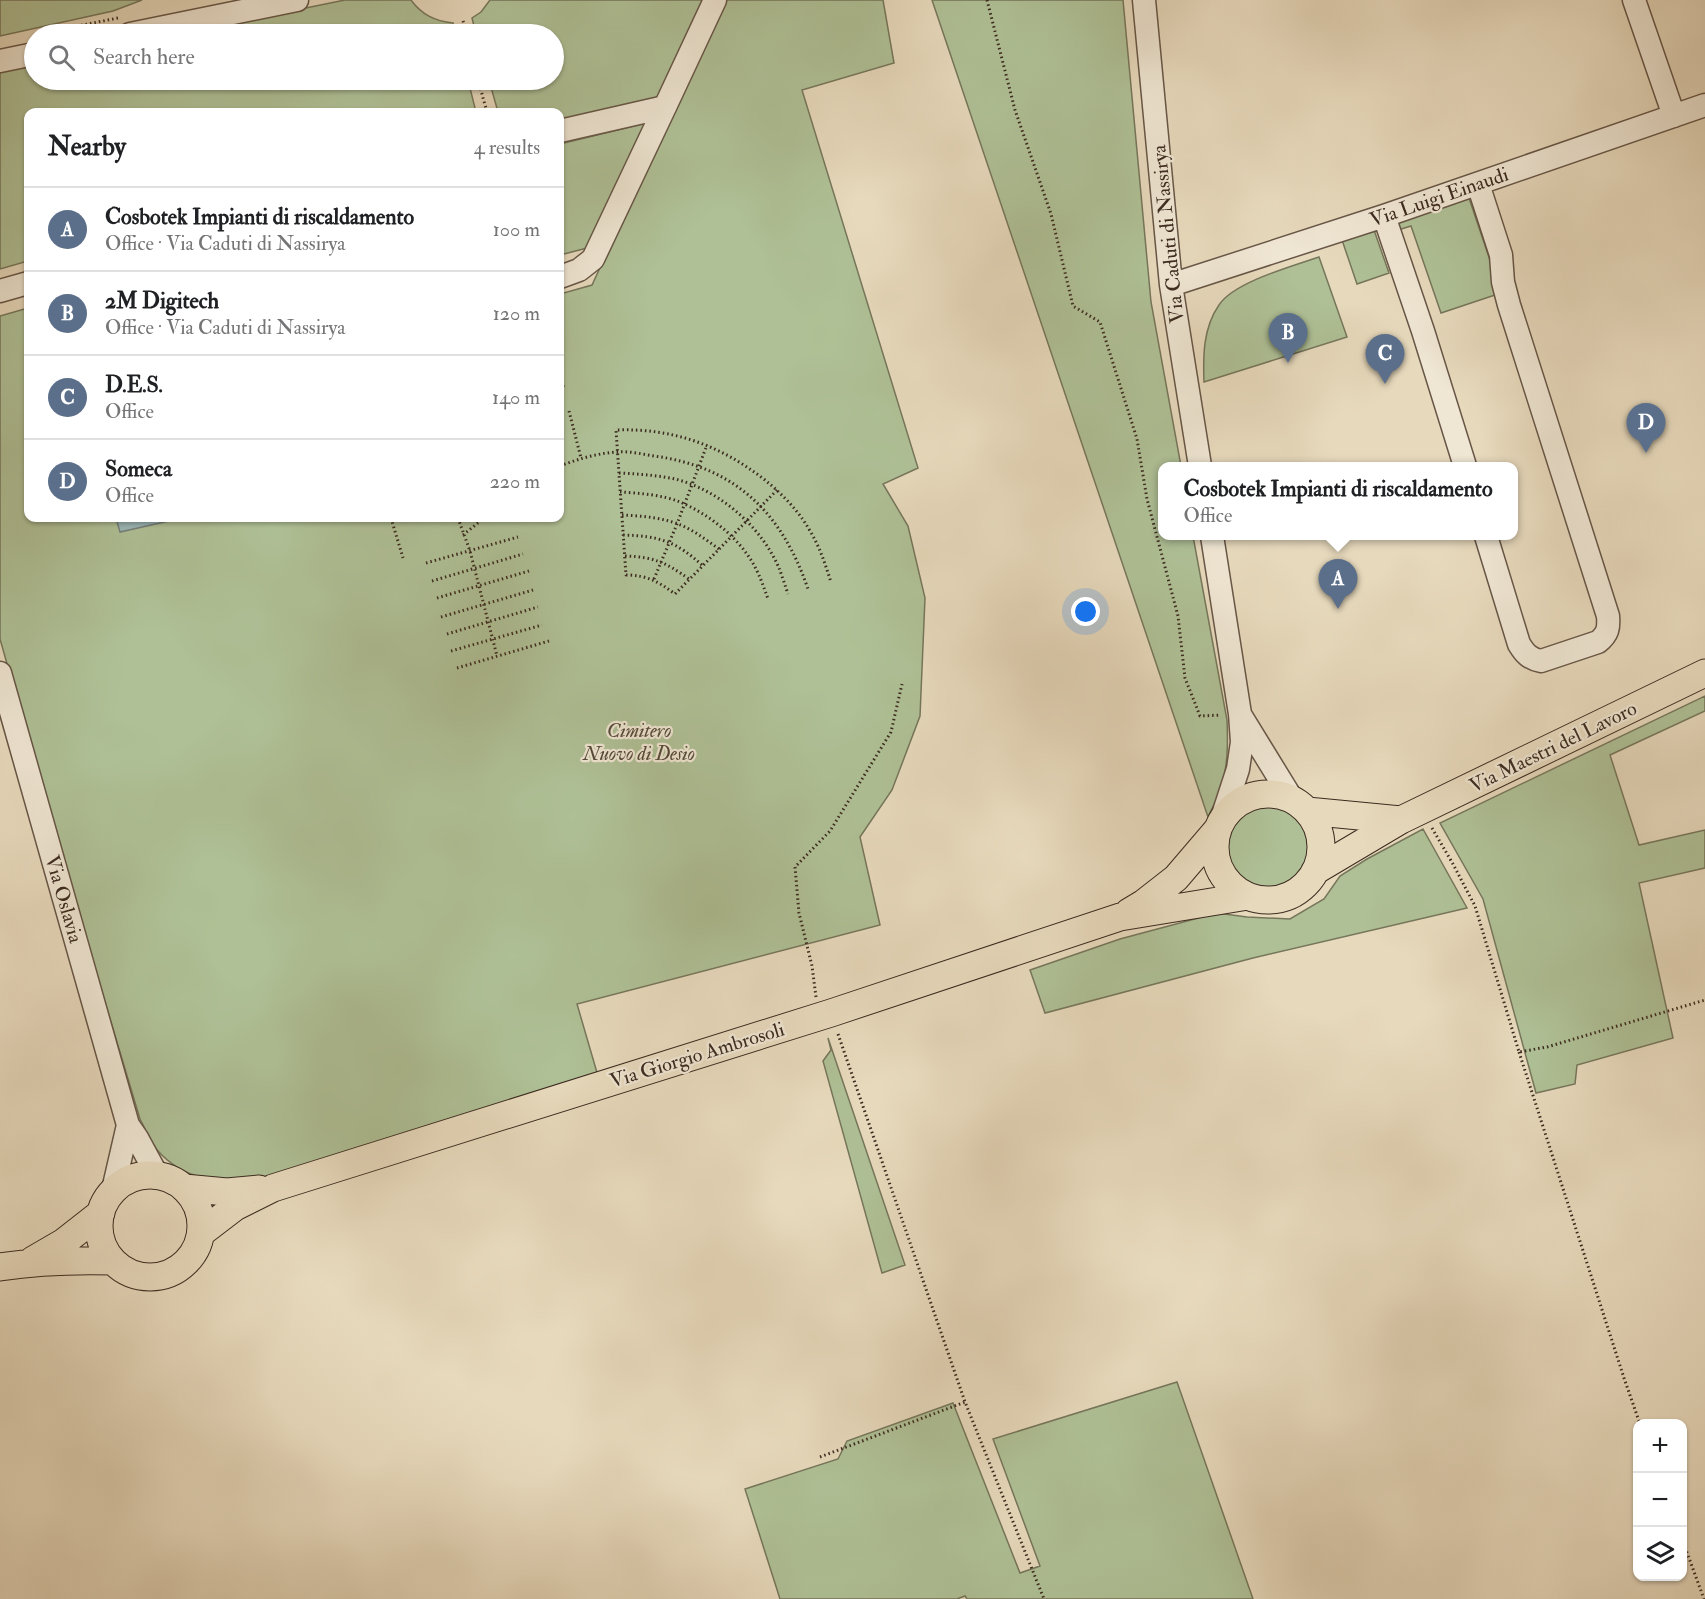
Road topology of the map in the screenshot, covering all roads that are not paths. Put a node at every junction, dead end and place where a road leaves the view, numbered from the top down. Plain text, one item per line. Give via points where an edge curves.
1 (297, 0) edge
2 (715, 0) edge
3 (1144, 0) edge
4 (1634, 0) edge
5 (135, 24) edge
6 (24, 56) edge
7 (0, 61) edge
8 (1705, 105) edge
9 (665, 107) junction
10 (1674, 116) junction
11 (564, 130) edge
12 (1478, 184) junction
13 (1384, 216) junction
14 (564, 276) edge
15 (24, 284) edge
16 (1171, 285) junction
17 (0, 291) edge
18 (1199, 462) edge
19 (1464, 462) edge
20 (1213, 540) edge
21 (1487, 540) edge
22 (0, 673) edge
23 (1705, 673) edge
24 (1240, 714) junction
25 (1299, 805) junction
26 (1412, 816) junction
27 (1219, 826) junction
28 (1315, 871) junction
29 (1248, 896) junction
30 (1120, 917) junction
31 (128, 1125) junction
32 (157, 1175) junction
33 (184, 1188) junction
34 (273, 1188) junction
35 (107, 1202) junction
36 (201, 1233) junction
37 (113, 1261) junction
38 (27, 1263) junction
39 (0, 1267) edge

1 - 5 street
2 - 9 street
3 - 16 street, Via Caduti di Nassirya
4 - 10 street
6 - 7 street
8 - 10 street, Via Luigi Einaudi
9 - 11 street
9 - 14 street via 593,259
10 - 12 street, Via Luigi Einaudi
12 - 13 street, Via Luigi Einaudi
12 - 21 street via 1501,255 1509,305 1608,616 1605,637 1541,662 1532,659 1519,644
13 - 16 street, Via Luigi Einaudi
13 - 19 street
15 - 17 street
16 - 18 street, Via Caduti di Nassirya
20 - 24 street
22 - 31 street, Via Oslavia
23 - 26 main road, Via Maestri del Lavoro
24 - 25 street
24 - 27 street via 1242,742 1238,769
25 - 26 main road
25 - 27 main road via 1276,795 1252,797 1231,808
25 - 28 main road via 1316,824 1320,839
26 - 28 main road, Via Maestri del Lavoro
27 - 29 main road via 1215,850 1220,869 1231,885
27 - 30 main road, Via Giorgio Ambrosoli via 1176,878
28 - 29 main road via 1306,883 1286,896
29 - 30 main road, Via Giorgio Ambrosoli
30 - 34 main road, Via Giorgio Ambrosoli via 825,1015
31 - 32 street, Via Oslavia
31 - 35 street, Via Oslavia
32 - 33 main road
32 - 35 main road via 126,1181
33 - 34 main road, Via Giorgio Ambrosoli via 227,1192
33 - 36 main road via 199,1208
34 - 36 main road, Via Giorgio Ambrosoli via 235,1207
35 - 37 main road via 99,1230 103,1247
35 - 38 main road via 64,1242
36 - 37 main road via 187,1262 174,1272 142,1276
37 - 38 main road
38 - 39 main road

